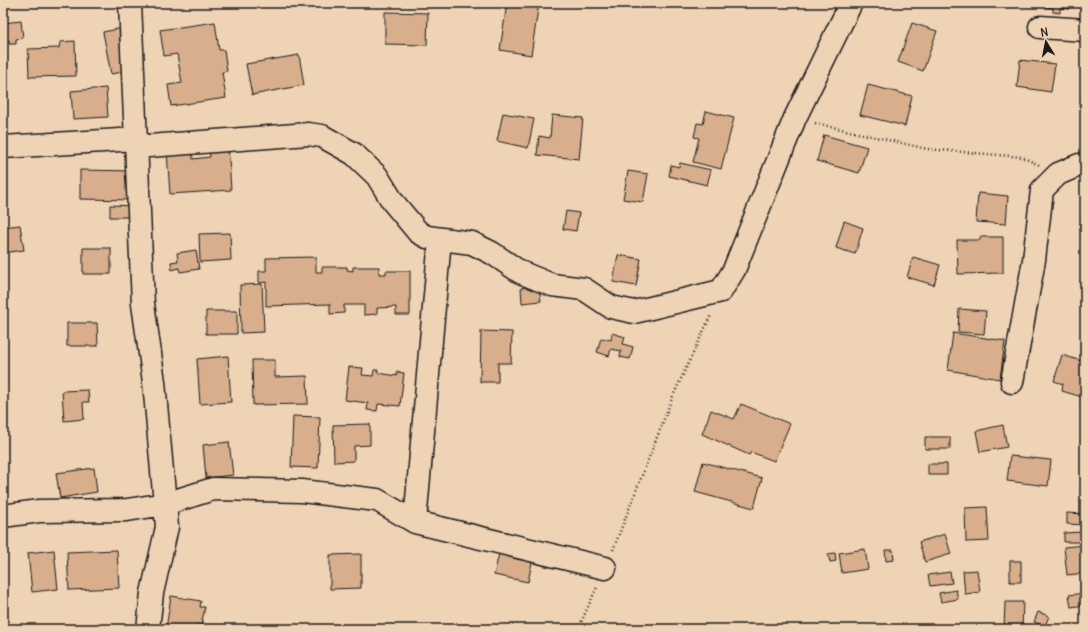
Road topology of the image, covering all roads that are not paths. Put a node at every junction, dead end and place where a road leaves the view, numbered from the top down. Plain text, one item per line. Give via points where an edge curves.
1 (130, 3) edge
2 (850, 3) edge
3 (1040, 27) dead end
4 (1085, 30) edge
5 (136, 143) junction
6 (3, 147) edge
7 (1085, 166) edge
8 (440, 239) junction
9 (1012, 382) dead end
10 (165, 504) junction
11 (3, 516) edge
12 (415, 522) junction
13 (605, 568) road end
14 (148, 629) edge

1 - 5 street
2 - 8 street via 795,118 734,270 721,291 634,312 610,307 584,289 552,285 520,272 472,243
3 - 4 street
5 - 6 street
5 - 8 street via 308,134 322,136 354,154 377,176 393,202 418,232 427,237
5 - 10 street via 143,304 154,382
7 - 9 street via 1079,165 1058,174 1042,190 1034,260
8 - 12 street
10 - 11 street via 127,510 39,512
10 - 12 street via 213,489 302,491 377,500
10 - 14 street via 167,527 152,593
12 - 13 street

